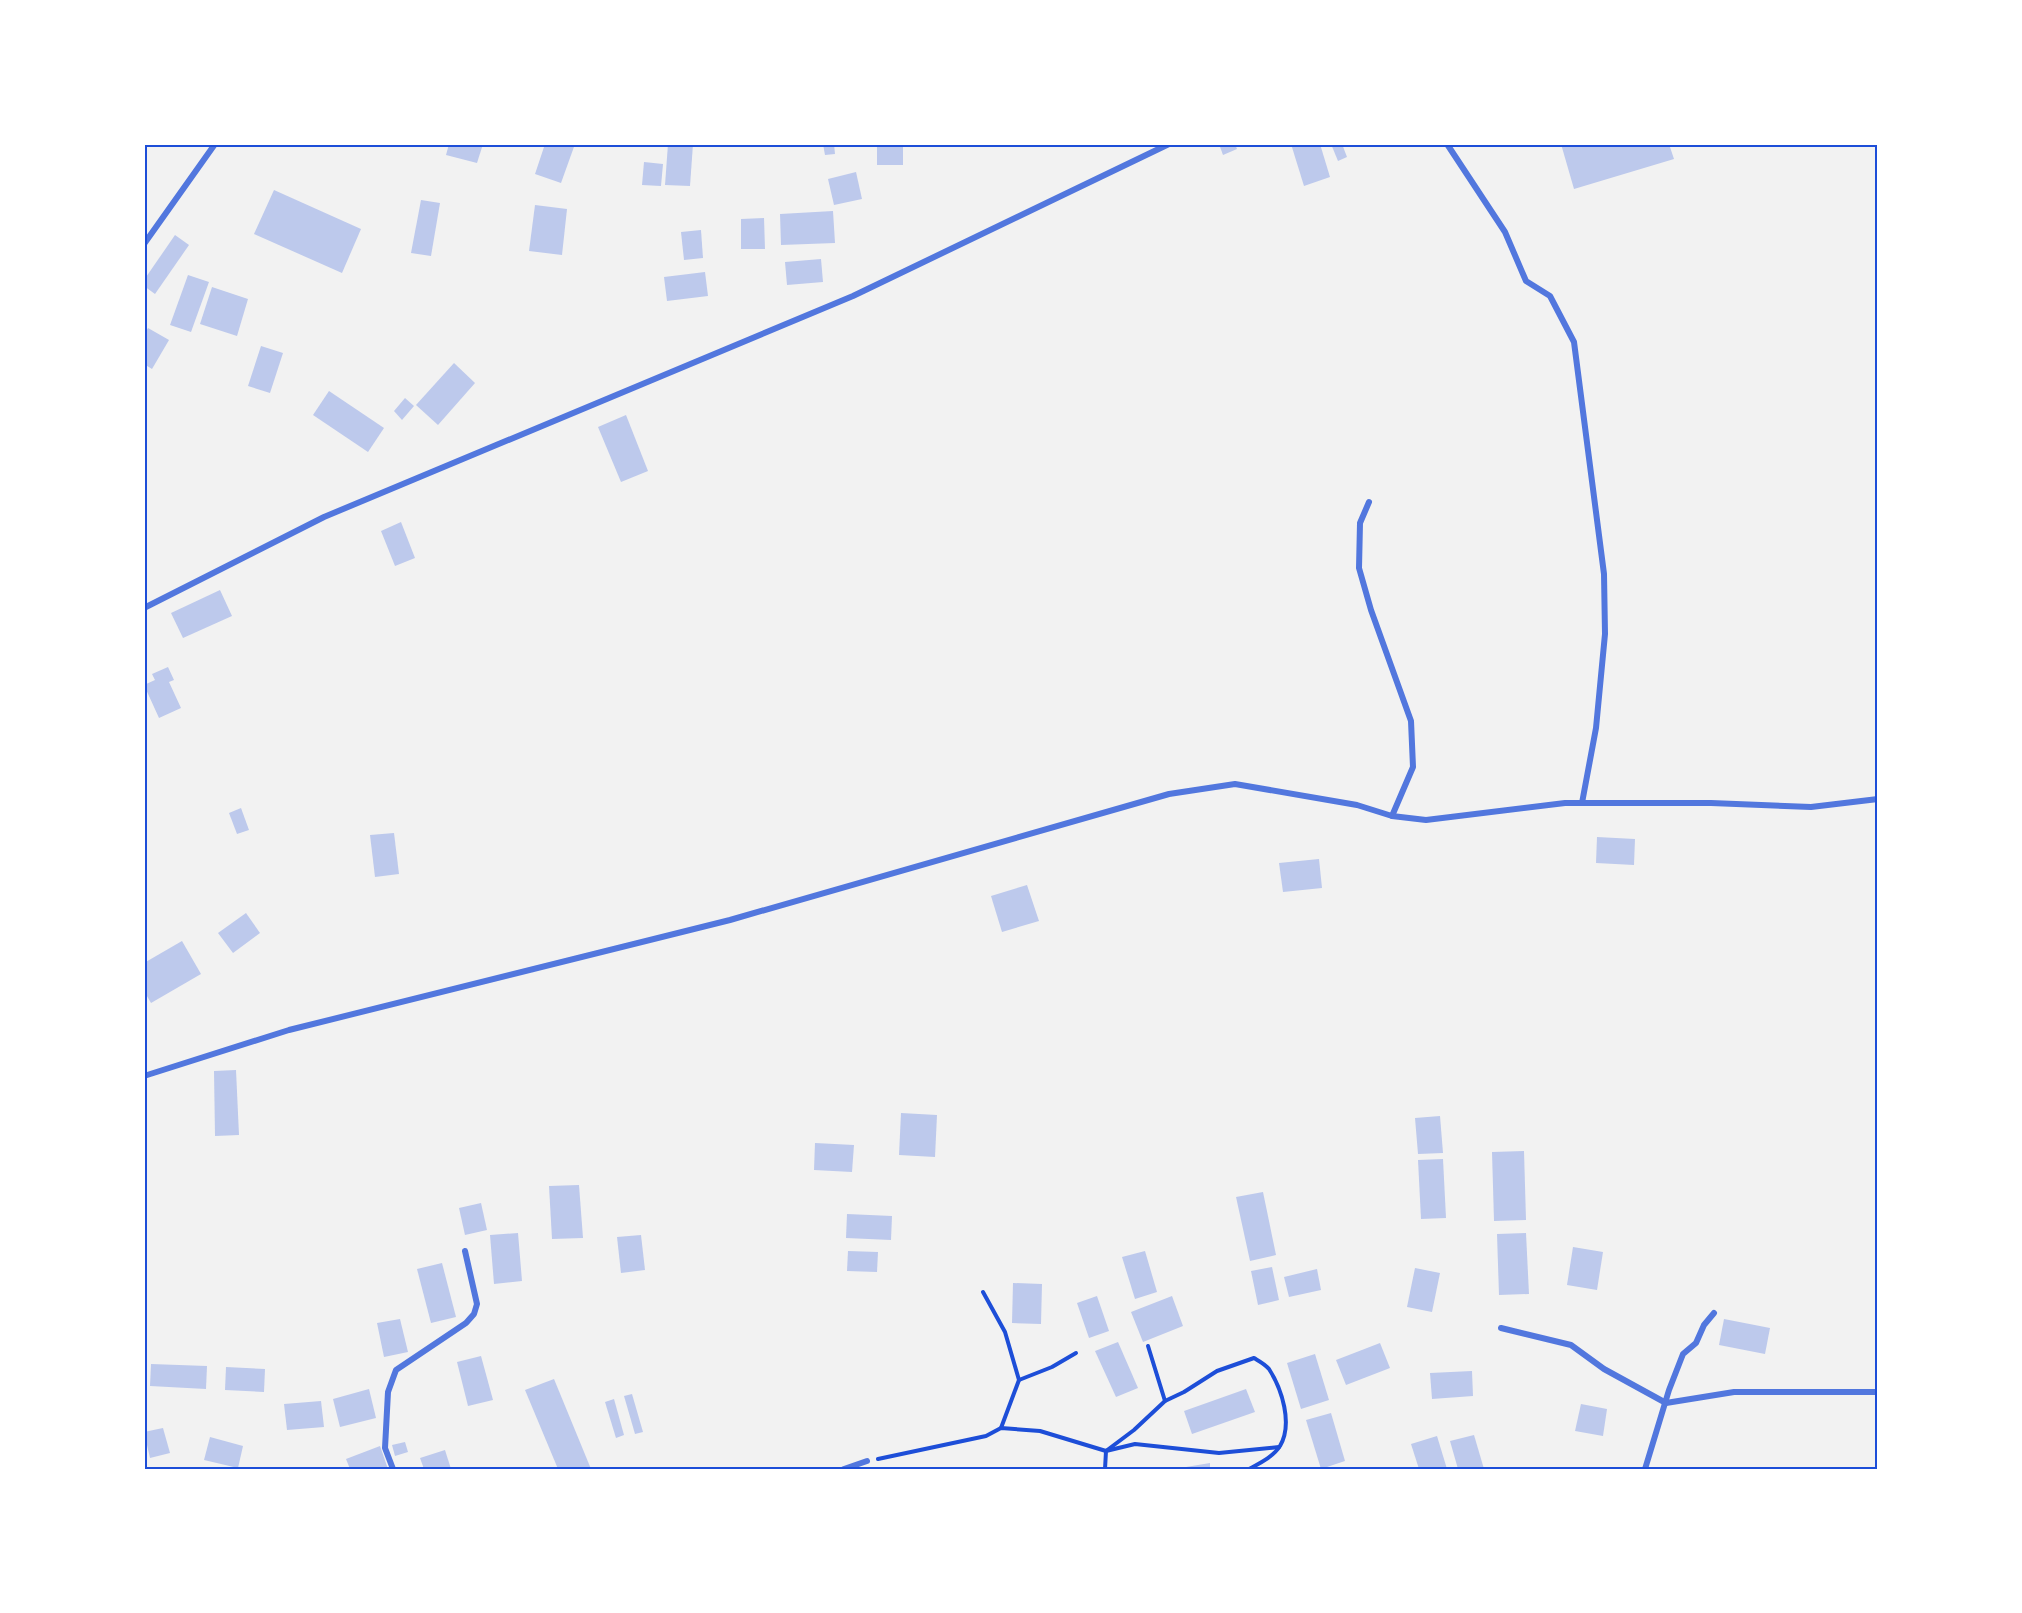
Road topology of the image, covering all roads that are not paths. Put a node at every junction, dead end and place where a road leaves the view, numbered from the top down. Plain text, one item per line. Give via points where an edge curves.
1 (215, 144) edge
2 (1169, 144) edge
3 (1447, 144) edge
4 (144, 244) edge
5 (1369, 502) dead end
6 (144, 608) edge
7 (1878, 799) edge
8 (1582, 803) junction
9 (1392, 816) junction
10 (144, 1076) edge
11 (465, 1251) dead end
12 (1714, 1313) dead end
13 (1501, 1328) dead end
14 (1878, 1392) edge
15 (1666, 1403) junction
16 (867, 1461) road end
17 (393, 1469) edge
18 (844, 1469) edge
19 (1645, 1469) edge

1 - 4 street
2 - 6 street via 853,296 324,517
3 - 8 street via 1505,232 1526,281 1550,296 1574,342 1604,574 1605,634 1596,728
5 - 9 street via 1360,523 1359,568 1410,721 1413,767
7 - 8 street via 1811,807
8 - 9 street via 1426,820
9 - 10 street via 1236,784 1169,794 730,920 289,1030
11 - 17 street via 477,1304 474,1314 396,1370 388,1392 385,1448
12 - 15 street via 1696,1343 1683,1354
13 - 15 street via 1571,1345 1604,1369
14 - 15 street via 1734,1392
15 - 19 street
16 - 18 street

